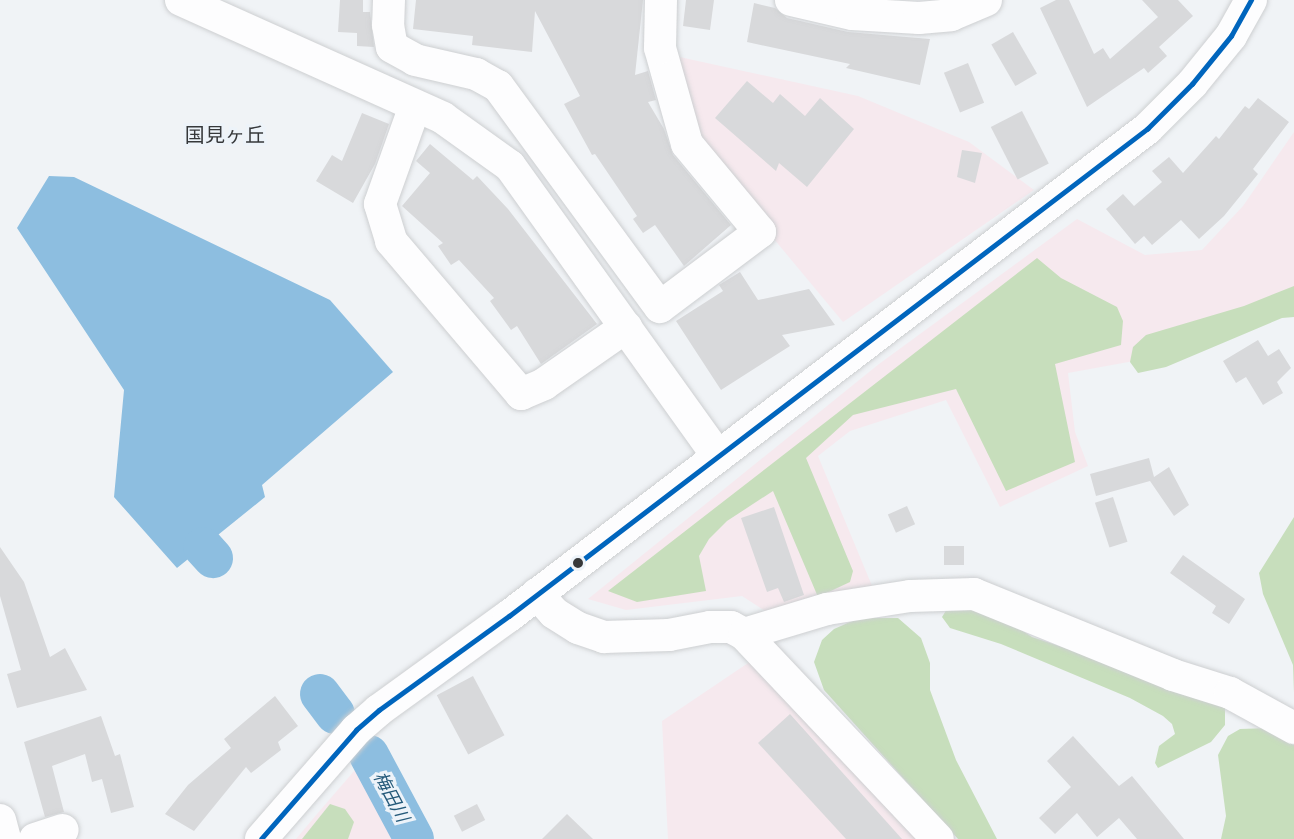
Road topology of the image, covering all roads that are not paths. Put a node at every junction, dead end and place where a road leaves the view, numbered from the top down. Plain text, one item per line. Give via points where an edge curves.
1 (181, 0) edge
2 (389, 0) edge
3 (662, 0) edge
4 (791, 0) edge
5 (986, 0) edge
6 (1251, 0) edge
7 (415, 106) junction
8 (626, 327) junction
9 (717, 454) junction
10 (537, 594) junction
11 (744, 634) junction
12 (1294, 728) edge
13 (0, 820) edge
14 (5, 839) edge
15 (261, 839) edge
16 (938, 839) edge

1 - 7 street
2 - 3 street via 392,47 415,60 476,74 498,86 660,307 760,232 687,144 660,48
4 - 5 street via 852,14 919,18 951,15
6 - 9 street via 1211,60 1147,129
7 - 8 street via 443,118 510,166
7 - 8 street via 380,204 391,241 522,394 544,384
8 - 9 street
9 - 10 street
10 - 11 street via 554,613 578,628 604,637 669,635 710,627 730,627
10 - 15 street via 356,730
11 - 12 street via 827,609 910,596 974,594 1173,675 1230,693
11 - 16 street
13 - 14 street

